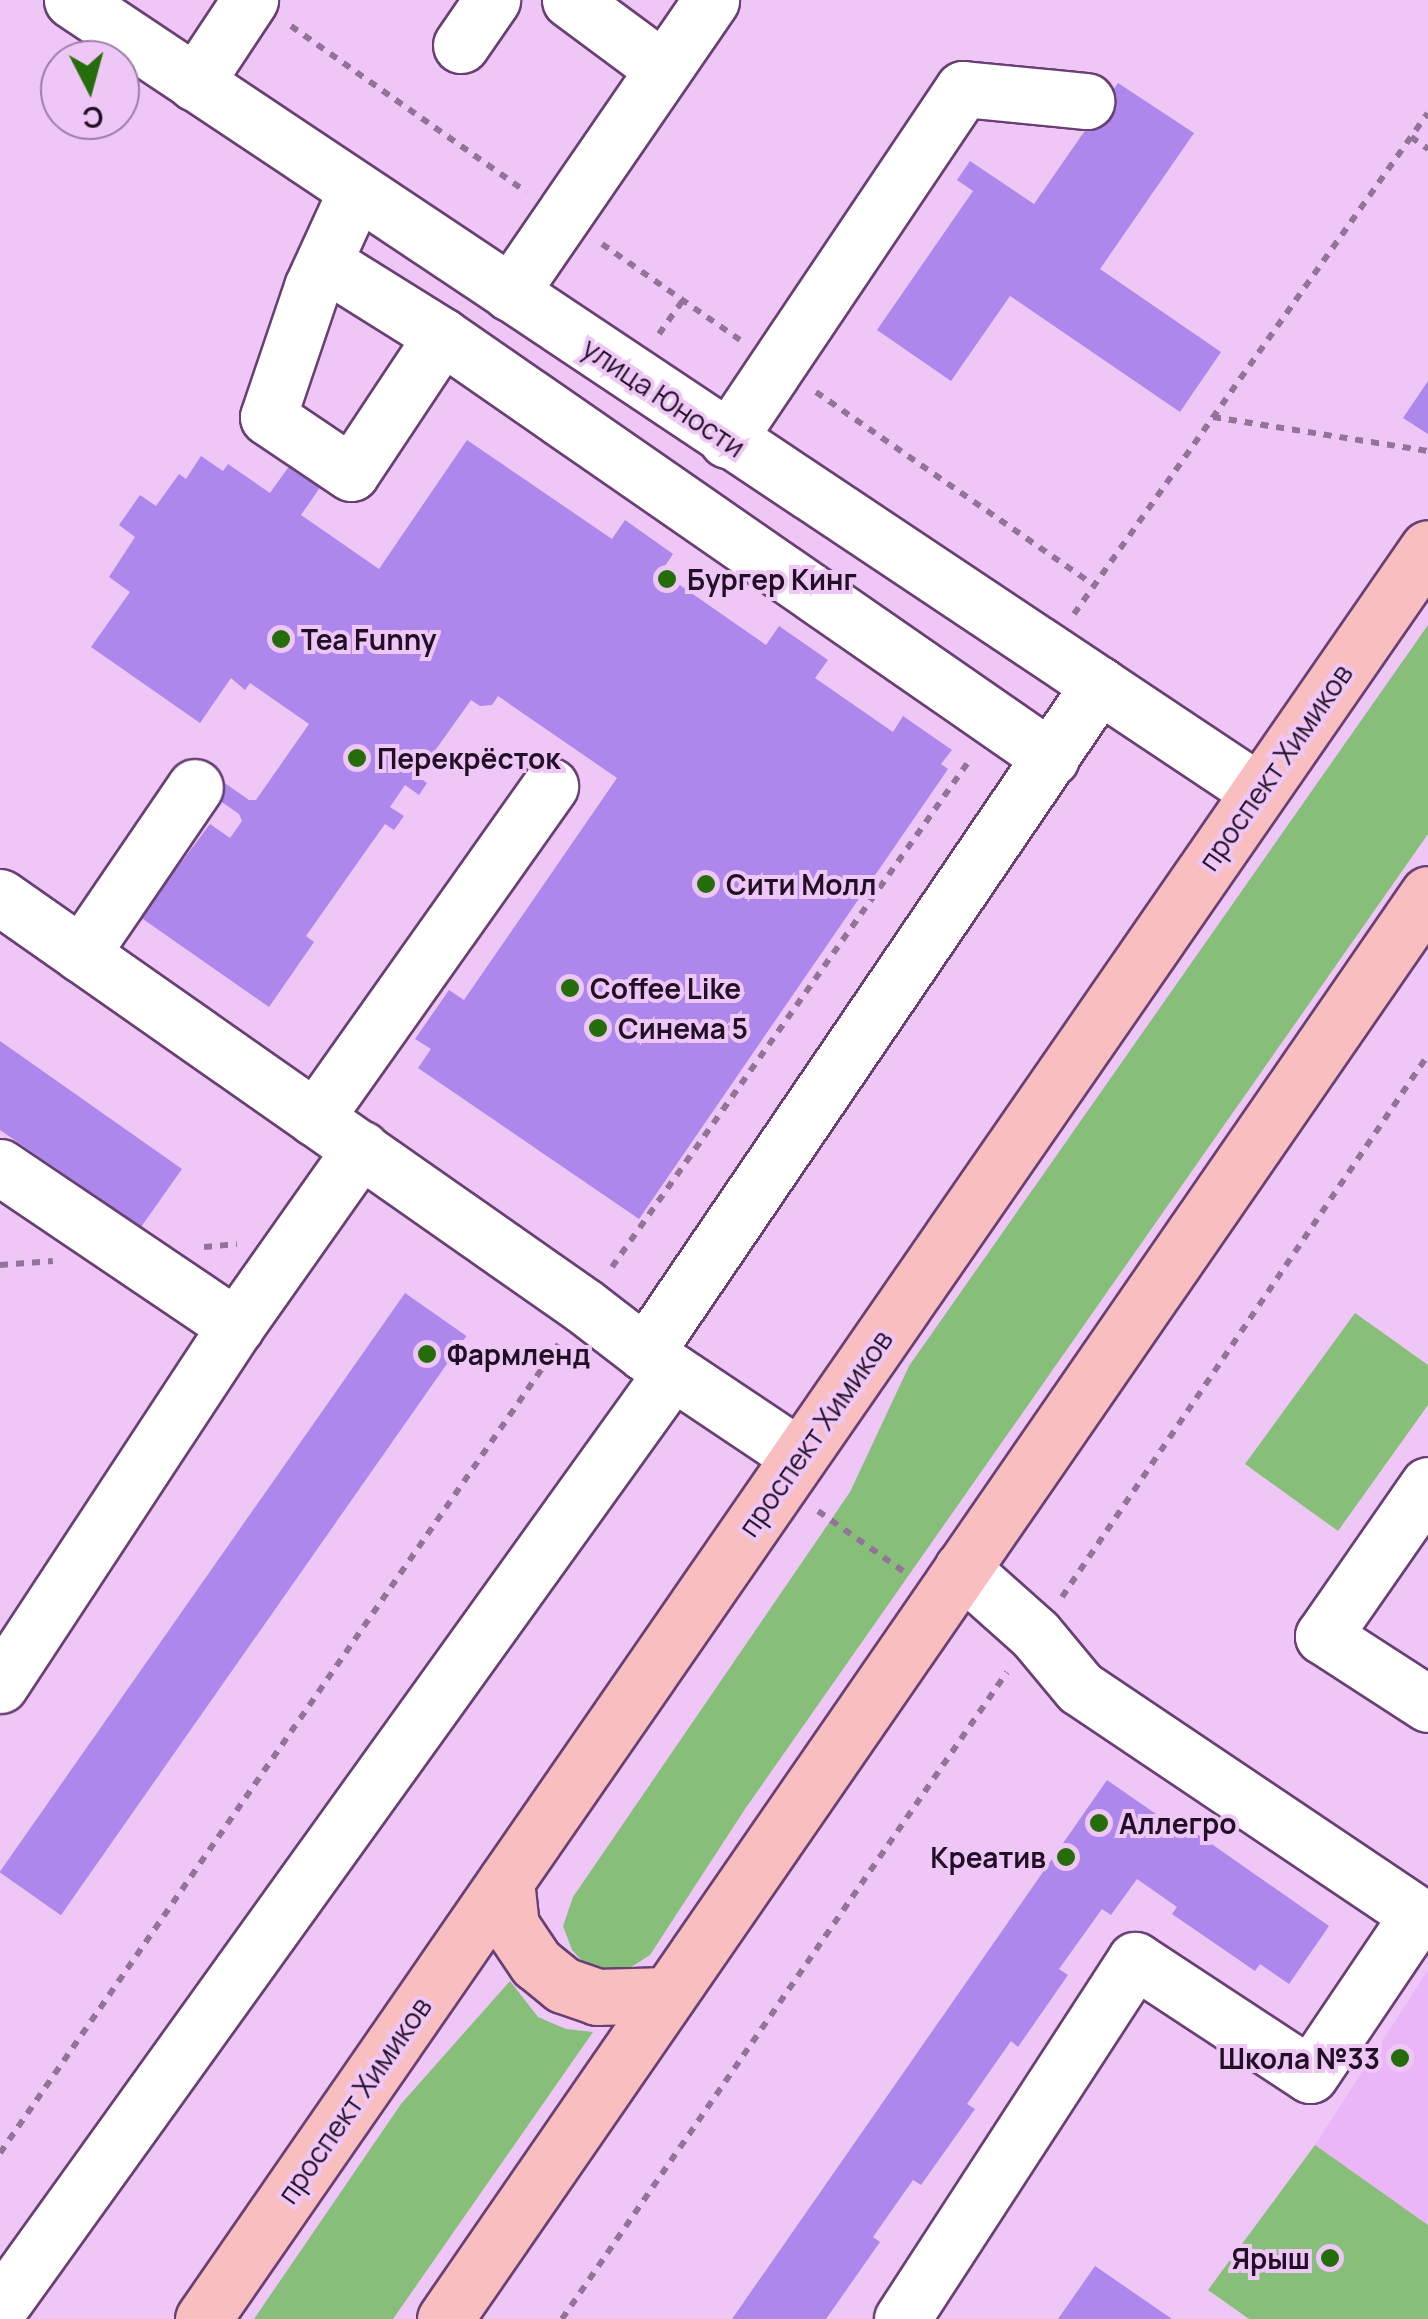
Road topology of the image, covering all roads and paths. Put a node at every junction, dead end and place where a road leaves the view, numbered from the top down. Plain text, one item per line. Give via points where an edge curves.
1 (72, 0) edge
2 (492, 0) edge
3 (570, 0) edge
4 (711, 0) edge
5 (265, 9) edge
6 (461, 45) dead end
7 (662, 68) junction
8 (195, 82) junction
9 (1086, 100) dead end
10 (1428, 112) edge
11 (1411, 137) junction
12 (1428, 150) edge
13 (356, 190) junction
14 (560, 214) junction
15 (325, 263) junction
16 (510, 293) junction
17 (442, 336) junction
18 (776, 365) junction
19 (1213, 417) junction
20 (726, 440) junction
21 (1428, 451) edge
22 (1428, 548) edge
23 (1094, 585) junction
24 (1047, 651) junction
25 (1099, 685) junction
26 (998, 722) junction
27 (1051, 758) junction
28 (550, 786) dead end
29 (196, 787) dead end
30 (1258, 791) junction
31 (0, 898) edge
32 (1424, 908) edge
33 (81, 954) junction
34 (1428, 1055) edge
35 (315, 1118) junction
36 (362, 1149) junction
37 (0, 1167) edge
38 (302, 1236) junction
39 (130, 1256) junction
40 (56, 1261) dead end
41 (0, 1265) edge
42 (584, 1306) junction
43 (236, 1326) junction
44 (659, 1362) junction
45 (799, 1456) junction
46 (1428, 1485) edge
47 (962, 1569) junction
48 (1035, 1634) junction
49 (1, 1681) edge
50 (1428, 1704) edge
51 (506, 1880) junction
52 (1423, 1908) edge
53 (668, 1996) junction
54 (0, 2153) edge
55 (19, 2238) edge
56 (0, 2308) edge
57 (202, 2319) edge
58 (444, 2319) edge
59 (562, 2319) edge
60 (902, 2319) edge

1 - 8 street, улица Юности
2 - 6 street
3 - 7 street
4 - 7 street
5 - 8 street
5 - 14 path
7 - 14 street
8 - 13 street, улица Юности
9 - 18 street via 963,89
10 - 11 path
11 - 12 path
11 - 19 path
13 - 15 street
13 - 16 street, улица Юности
14 - 16 street
14 - 18 path
15 - 17 street
15 - 17 street via 268,417 351,473
16 - 20 street, улица Юности
17 - 26 street
18 - 20 street
18 - 23 path
19 - 21 path
19 - 23 path
20 - 24 street, улица Юности
22 - 30 main road, проспект Химиков
23 - 24 path
24 - 25 street, улица Юности
25 - 27 street
25 - 30 street, улица Юности
26 - 27 street
26 - 42 path
27 - 44 street
28 - 35 street
29 - 33 street
30 - 45 main road, проспект Химиков
31 - 33 street
32 - 47 main road
33 - 35 street
34 - 48 path
35 - 36 street
36 - 38 street
36 - 42 street
37 - 39 street
38 - 39 path
38 - 43 street
39 - 43 street
40 - 41 path
42 - 44 street
42 - 54 path
43 - 49 street
44 - 45 street
44 - 55 street
45 - 51 main road, проспект Химиков
46 - 50 street via 1322,1636
47 - 48 street
47 - 53 main road
48 - 52 street via 1080,1688
48 - 59 path
51 - 53 main road via 512,1926 536,1963 564,1985 598,1996
51 - 57 main road, проспект Химиков
52 - 60 street via 1310,2075 1136,1960
53 - 58 main road
55 - 56 street

